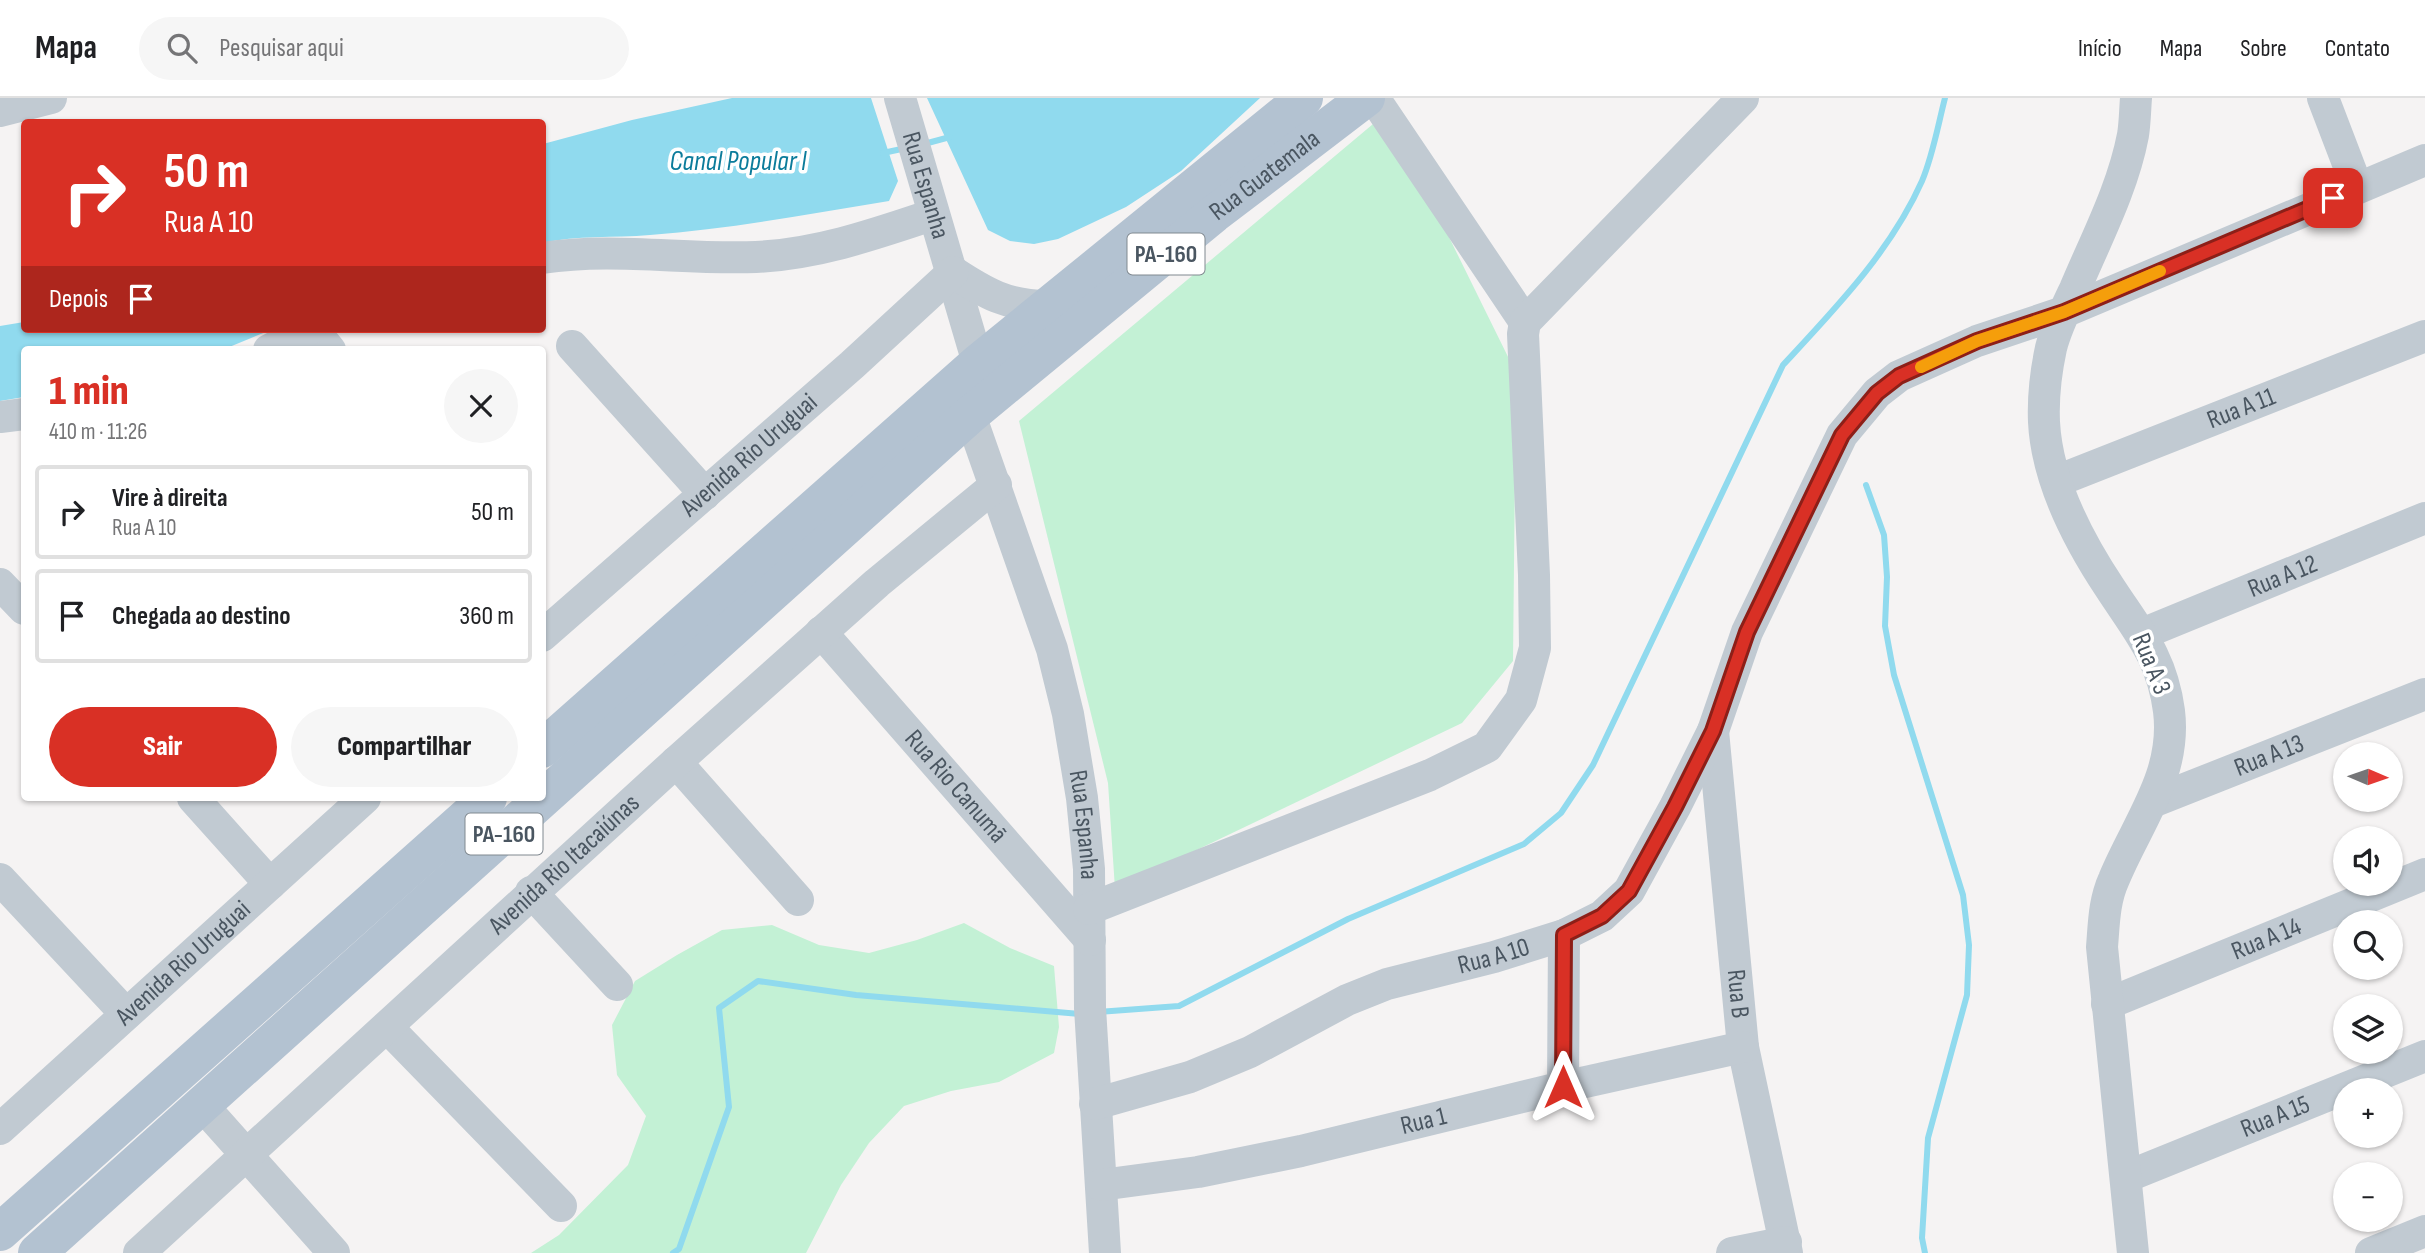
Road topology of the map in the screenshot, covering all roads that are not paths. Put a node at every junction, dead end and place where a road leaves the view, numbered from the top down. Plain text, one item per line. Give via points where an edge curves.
1 (51, 98) edge
2 (1304, 98) edge
3 (1366, 98) edge
4 (1374, 98) edge
5 (1743, 98) edge
6 (2136, 98) edge
7 (2323, 98) edge
8 (903, 108) edge
9 (0, 111) edge
10 (2425, 160) edge
11 (2357, 187) junction
12 (1204, 201) junction
13 (932, 215) junction
14 (546, 258) edge
15 (953, 272) junction
16 (1047, 306) junction
17 (2064, 312) junction
18 (1525, 322) junction
19 (303, 333) edge
20 (315, 333) edge
21 (2425, 336) edge
22 (277, 346) edge
23 (326, 346) edge
24 (572, 346) dead end
25 (978, 363) junction
26 (21, 414) edge
27 (971, 415) junction
28 (0, 417) edge
29 (2057, 481) junction
30 (996, 485) junction
31 (705, 494) junction
32 (2425, 518) edge
33 (546, 624) edge
34 (821, 632) junction
35 (2142, 634) junction
36 (2425, 694) edge
37 (1713, 731) junction
38 (546, 745) edge
39 (676, 762) junction
40 (546, 796) edge
41 (196, 801) edge
42 (362, 801) edge
43 (485, 801) edge
44 (541, 801) edge
45 (2152, 802) junction
46 (2425, 874) edge
47 (0, 879) edge
48 (270, 884) junction
49 (531, 892) junction
50 (798, 900) dead end
51 (1089, 909) junction
52 (1564, 935) junction
53 (1090, 940) junction
54 (617, 985) dead end
55 (2107, 1004) junction
56 (126, 1014) junction
57 (387, 1027) junction
58 (1743, 1047) junction
59 (2425, 1056) edge
60 (1563, 1087) junction
61 (1095, 1104) junction
62 (202, 1105) junction
63 (0, 1129) edge
64 (245, 1155) junction
65 (2126, 1177) junction
66 (1101, 1185) junction
67 (561, 1206) dead end
68 (2425, 1231) edge
69 (0, 1232) edge
70 (1786, 1248) edge
71 (37, 1253) edge
72 (139, 1253) edge
73 (334, 1253) edge
74 (1105, 1253) edge
75 (1732, 1253) edge
76 (2133, 1253) edge
77 (2371, 1253) edge

1 - 9 street
2 - 12 main road, Rua Guatemala / PA-160
3 - 12 main road, Rua Guatemala / PA-160
4 - 18 street
5 - 18 street
6 - 17 street, Rua A 3 via 2123,171
7 - 11 street
8 - 13 street, Rua Espanha
10 - 11 street, Rua A 10
11 - 17 street, Rua A 10
12 - 16 main road, Rua Guatemala / PA-160
12 - 27 main road, Rua Guatemala / PA-160
13 - 14 street via 856,240 757,257 623,253
13 - 15 street, Rua Espanha
15 - 16 street, Rua Espanha via 1006,302
15 - 25 street, Rua Espanha
15 - 31 street, Avenida Rio Uruguai
16 - 25 main road, Rua Guatemala / PA-160
17 - 29 street, Rua A 3 via 2052,347 2045,396 2044,423
17 - 37 street, Rua A 10 via 1977,341 1899,376 1877,393 1842,435 1747,632
18 - 51 street via 1535,648 1521,700 1487,747 1430,775
19 - 22 street
20 - 23 street
21 - 29 street, Rua A 11
24 - 31 street
25 - 38 main road, PA-160
26 - 28 street
27 - 30 street, Rua Espanha
27 - 40 main road, PA-160
29 - 35 street, Rua A 3 via 2089,555
30 - 34 street, Avenida Rio Itacaiúnas
30 - 51 street, Rua Espanha via 1052,649 1068,714 1082,798
31 - 33 street, Avenida Rio Uruguai
32 - 35 street, Rua A 12
34 - 39 street, Avenida Rio Itacaiúnas
34 - 53 street, Rua Rio Canumã
35 - 45 street, Rua A 3 via 2165,686 2169,713 2169,754
36 - 45 street, Rua A 13
37 - 52 street, Rua A 10 via 1629,891 1602,916
37 - 58 street, Rua B
39 - 49 street, Avenida Rio Itacaiúnas
39 - 50 street
41 - 48 street
42 - 48 street, Avenida Rio Uruguai
43 - 69 main road, PA-160
44 - 62 main road, PA-160
45 - 55 street, Rua A 3 via 2113,880 2105,908 2102,947
46 - 55 street, Rua A 14
47 - 56 street
48 - 56 street, Avenida Rio Uruguai
49 - 54 street
49 - 57 street, Avenida Rio Itacaiúnas
51 - 53 street, Rua Espanha
52 - 60 street
52 - 61 street, Rua A 10 via 1387,985 1191,1077
53 - 61 street, Rua Espanha
55 - 65 street, Rua A 3
56 - 63 street, Avenida Rio Uruguai
57 - 64 street, Avenida Rio Itacaiúnas
57 - 67 street
58 - 60 street, Rua 1
58 - 70 street, Rua B
59 - 65 street, Rua A 15
60 - 66 street, Rua 1 via 1301,1151
61 - 66 street, Rua Espanha
62 - 64 street
62 - 71 main road, PA-160
64 - 72 street, Avenida Rio Itacaiúnas
64 - 73 street
65 - 76 street, Rua A 3
66 - 74 street, Rua Espanha
68 - 77 street
70 - 75 street

